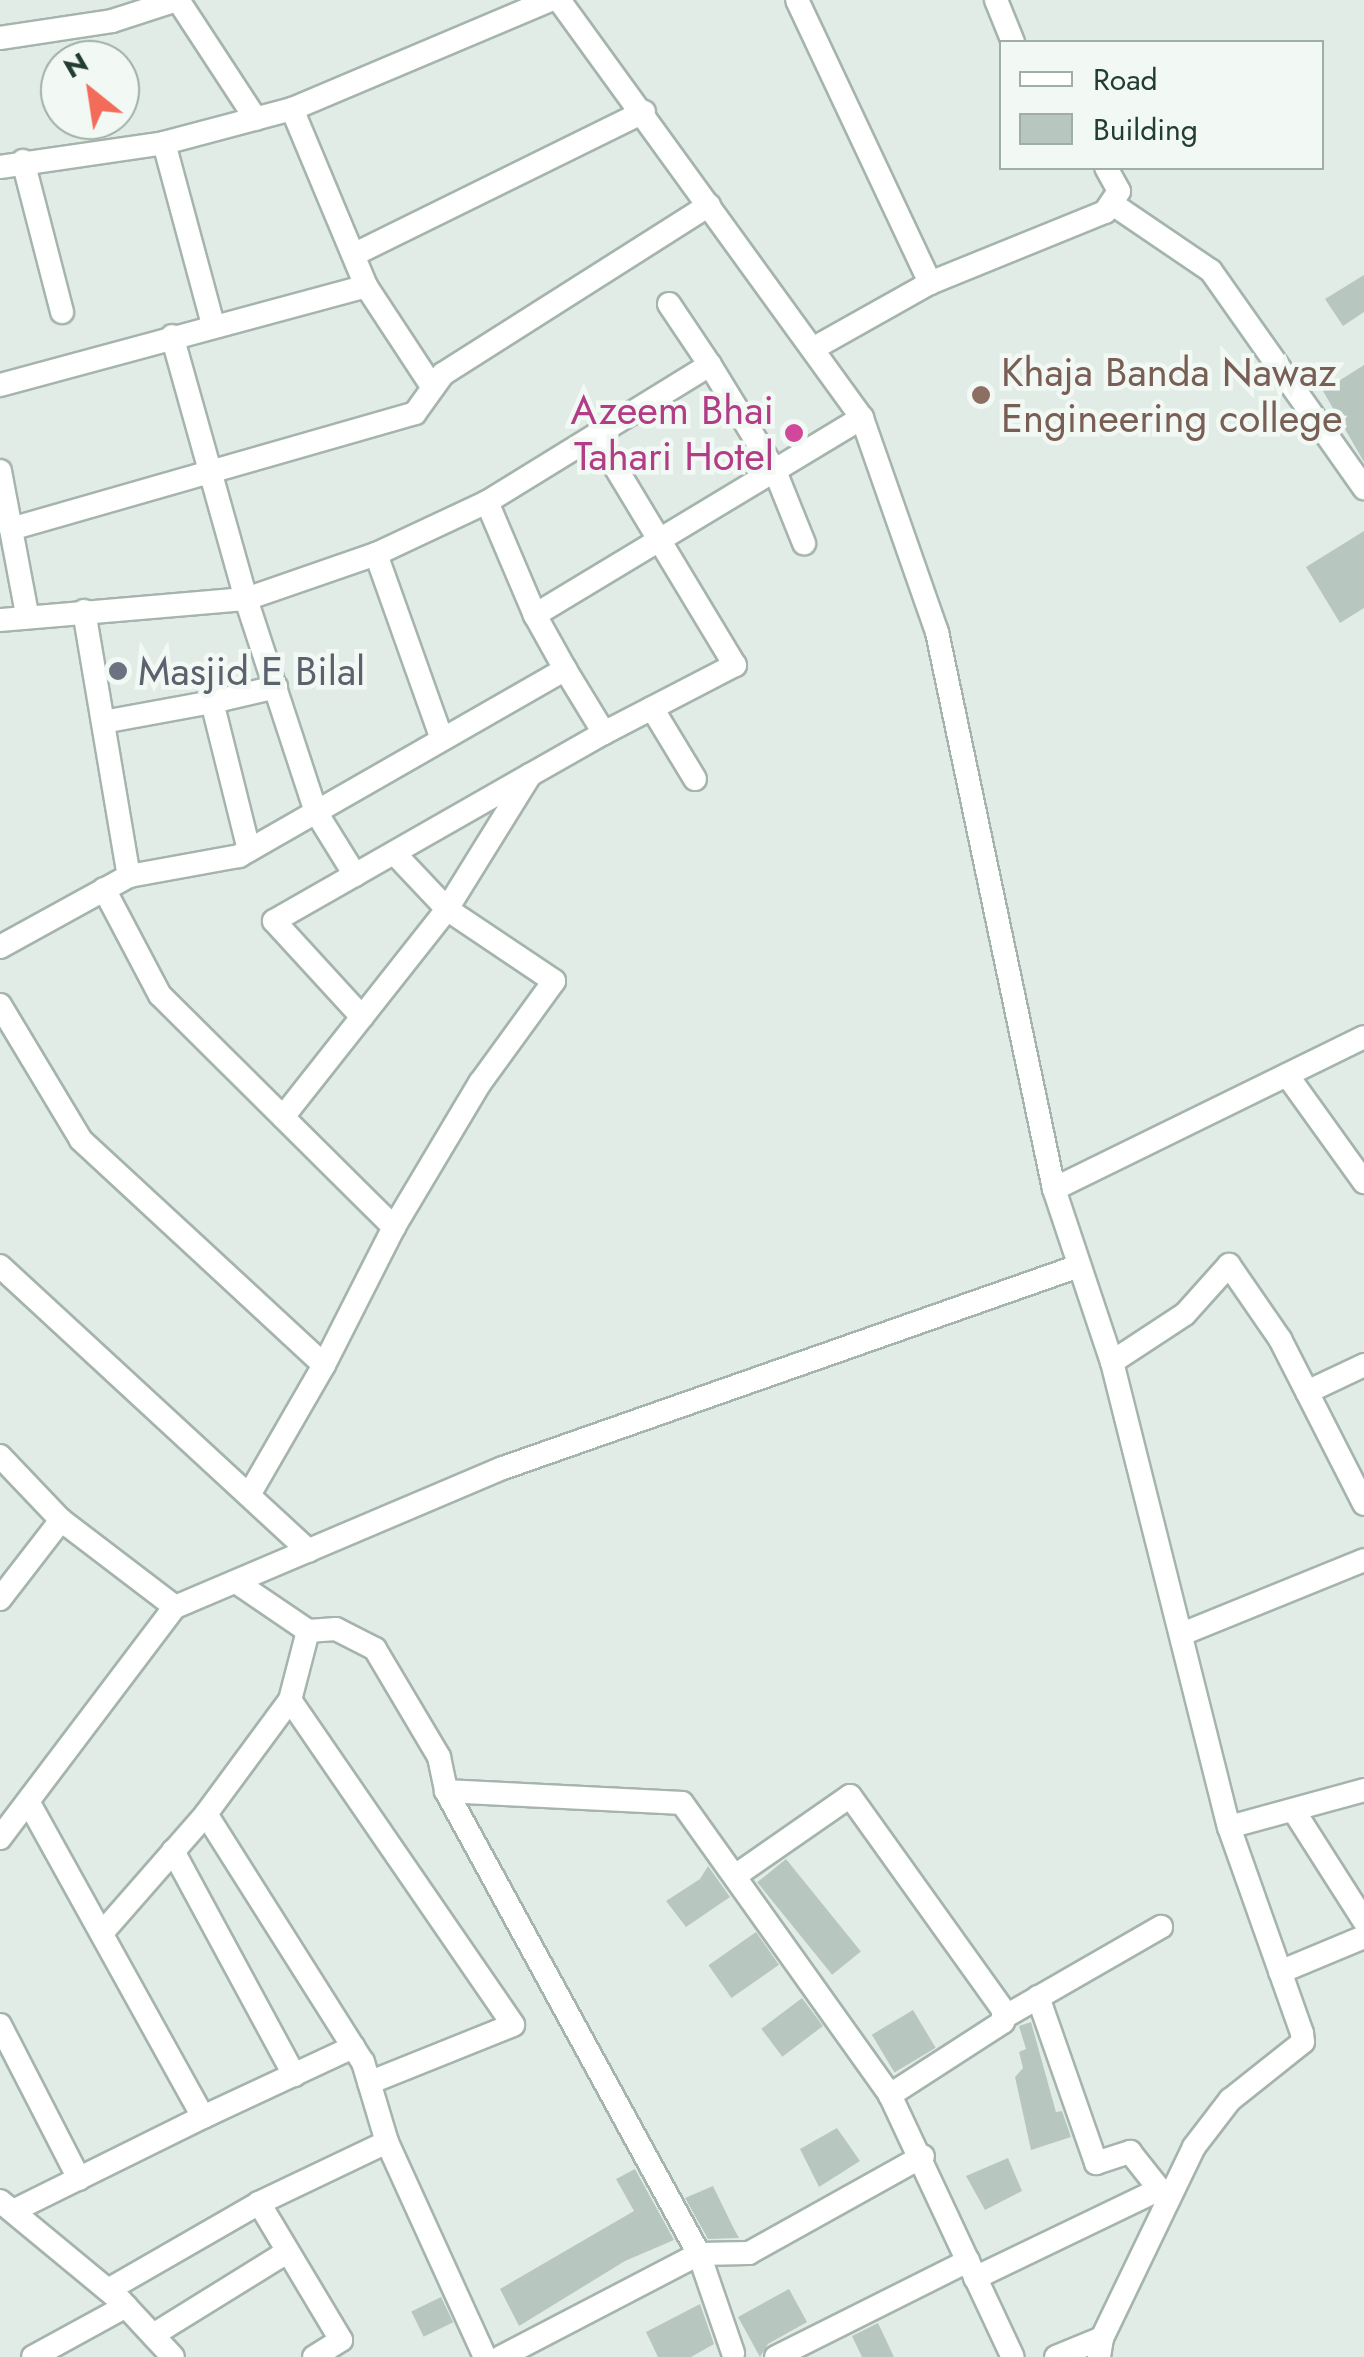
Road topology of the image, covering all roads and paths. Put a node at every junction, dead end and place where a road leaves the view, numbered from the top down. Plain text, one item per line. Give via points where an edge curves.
1 (177, 0) edge
2 (550, 0) edge
3 (560, 0) edge
4 (797, 0) edge
5 (996, 0) edge
6 (0, 38) edge
7 (1012, 40) edge
8 (292, 109) junction
9 (644, 112) junction
10 (256, 119) junction
11 (164, 143) junction
12 (11, 164) edge
13 (1107, 170) edge
14 (709, 205) junction
15 (1114, 205) junction
16 (355, 254) junction
17 (930, 283) junction
18 (366, 286) junction
19 (669, 304) dead end
20 (62, 312) dead end
21 (213, 324) junction
22 (172, 336) junction
23 (814, 348) junction
24 (710, 365) junction
25 (0, 385) edge
26 (431, 385) junction
27 (862, 418) junction
28 (596, 435) junction
29 (209, 469) junction
30 (0, 471) edge
31 (775, 471) junction
32 (1364, 488) edge
33 (487, 502) junction
34 (11, 529) junction
35 (658, 540) junction
36 (804, 543) dead end
37 (376, 554) junction
38 (246, 599) junction
39 (84, 612) junction
40 (27, 614) junction
41 (535, 615) junction
42 (0, 620) edge
43 (564, 668) junction
44 (276, 687) junction
45 (212, 702) junction
46 (652, 708) junction
47 (103, 722) junction
48 (604, 733) junction
49 (442, 739) junction
50 (530, 775) junction
51 (695, 778) dead end
52 (316, 812) junction
53 (250, 850) junction
54 (394, 852) junction
55 (355, 875) junction
56 (129, 876) junction
57 (104, 890) junction
58 (447, 909) junction
59 (1, 940) edge
60 (0, 1005) edge
61 (362, 1017) junction
62 (1364, 1038) edge
63 (1287, 1075) junction
64 (283, 1117) junction
65 (1358, 1156) edge
66 (1364, 1182) edge
67 (1054, 1189) junction
68 (394, 1226) junction
69 (0, 1266) edge
70 (1078, 1266) junction
71 (1112, 1362) junction
72 (1364, 1364) edge
73 (324, 1365) junction
74 (1307, 1392) junction
75 (0, 1456) edge
76 (249, 1496) junction
77 (1364, 1504) edge
78 (61, 1520) junction
79 (309, 1551) junction
80 (1364, 1560) edge
81 (11, 1568) edge
82 (236, 1582) junction
83 (0, 1599) edge
84 (176, 1607) junction
85 (308, 1631) junction
86 (1182, 1634) junction
87 (290, 1700) junction
88 (1364, 1790) edge
89 (446, 1791) junction
90 (29, 1803) junction
91 (1294, 1811) junction
92 (206, 1814) junction
93 (1229, 1827) junction
94 (0, 1838) edge
95 (173, 1852) junction
96 (736, 1876) junction
97 (1364, 1921) edge
98 (1161, 1927) dead end
99 (102, 1933) junction
100 (1364, 1937) edge
101 (1280, 1972) junction
102 (1038, 1997) junction
103 (1006, 2016) junction
104 (0, 2025) edge
105 (354, 2047) junction
106 (294, 2074) junction
107 (369, 2083) junction
108 (890, 2095) junction
109 (209, 2114) junction
110 (387, 2142) junction
111 (922, 2156) junction
112 (78, 2179) junction
113 (1164, 2194) junction
114 (259, 2203) junction
115 (6, 2206) edge
116 (285, 2253) junction
117 (699, 2254) junction
118 (972, 2270) junction
119 (108, 2290) junction
120 (126, 2306) junction
121 (153, 2335) junction
122 (345, 2348) edge
123 (1101, 2348) edge
124 (731, 2356) edge
125 (33, 2357) edge
126 (173, 2357) edge
127 (314, 2357) edge
128 (484, 2357) edge
129 (501, 2357) edge
130 (776, 2357) edge
131 (1013, 2357) edge
132 (1056, 2357) edge

1 - 6 street via 112,21
1 - 10 street
2 - 8 street
3 - 9 street
4 - 17 street
5 - 7 street
8 - 10 street
8 - 16 street
9 - 14 street
9 - 16 street
10 - 11 street
11 - 12 street
11 - 21 street
12 - 20 street
13 - 15 street via 1119,191
14 - 23 street
14 - 26 street
15 - 17 street
15 - 32 street via 1211,271
16 - 18 street
17 - 23 street
18 - 21 street
18 - 26 street
19 - 24 street
21 - 22 street
22 - 25 street
22 - 29 street
23 - 27 street
24 - 28 street
24 - 31 street
26 - 29 street via 415,413
27 - 31 street
27 - 67 street via 937,632
28 - 33 street
28 - 35 street
29 - 34 street
29 - 38 street
30 - 34 street
31 - 35 street
31 - 36 street
33 - 37 street
33 - 41 street
34 - 40 street
35 - 41 street
35 - 46 street via 734,665
37 - 38 street
37 - 49 street
38 - 39 street
38 - 44 street
39 - 40 street
39 - 47 street
40 - 42 street
41 - 43 street
43 - 48 street
43 - 49 street
44 - 45 street
44 - 52 street
45 - 47 street
45 - 53 street
46 - 48 street
46 - 51 street
47 - 56 street
48 - 50 street
49 - 52 street
50 - 54 street
50 - 58 street
52 - 53 street
52 - 55 street
53 - 56 street
54 - 55 street
54 - 58 street
55 - 61 street via 274,921
56 - 57 street
57 - 59 street
57 - 64 street via 160,995
58 - 61 street
58 - 68 street via 554,982 480,1083
60 - 73 street via 81,1140
61 - 64 street
62 - 63 street
63 - 65 street
63 - 67 street
64 - 68 street
65 - 66 street
67 - 70 street
68 - 73 street
69 - 76 street
70 - 71 street
70 - 79 street via 503,1468
71 - 74 street via 1184,1314 1229,1265
71 - 86 street
72 - 74 street
73 - 76 street
74 - 77 street
75 - 78 street
76 - 79 street
78 - 81 street
78 - 84 street
79 - 82 street
80 - 86 street
81 - 83 street
82 - 84 street
82 - 85 street
84 - 90 street
85 - 87 street
85 - 89 street via 336,1629 375,1649 439,1757
86 - 93 street
87 - 92 street
87 - 107 street via 513,2025
88 - 91 street
89 - 96 street via 682,1802
89 - 117 street
90 - 94 street
90 - 99 street
91 - 93 street
91 - 97 street
92 - 95 street
92 - 105 street
93 - 101 street
95 - 99 street
95 - 106 street
96 - 103 street via 850,1796
96 - 108 street
98 - 102 street
99 - 109 street via 204,2118
100 - 101 street
101 - 113 street via 1303,2042 1216,2115
102 - 103 street
102 - 113 street via 1096,2163 1130,2152
103 - 108 street
104 - 112 street
105 - 106 street
105 - 107 street
106 - 109 street
107 - 110 street
108 - 111 street
109 - 112 street
110 - 114 street
110 - 128 street
111 - 117 street via 749,2253
111 - 118 street
112 - 115 street
113 - 118 street
113 - 123 street
114 - 116 street
114 - 119 street
115 - 119 street
116 - 121 street
116 - 122 street
117 - 124 street
117 - 129 street
118 - 130 street
118 - 131 street
119 - 120 street
120 - 121 street
120 - 125 street
121 - 126 street
122 - 127 street
123 - 132 street

